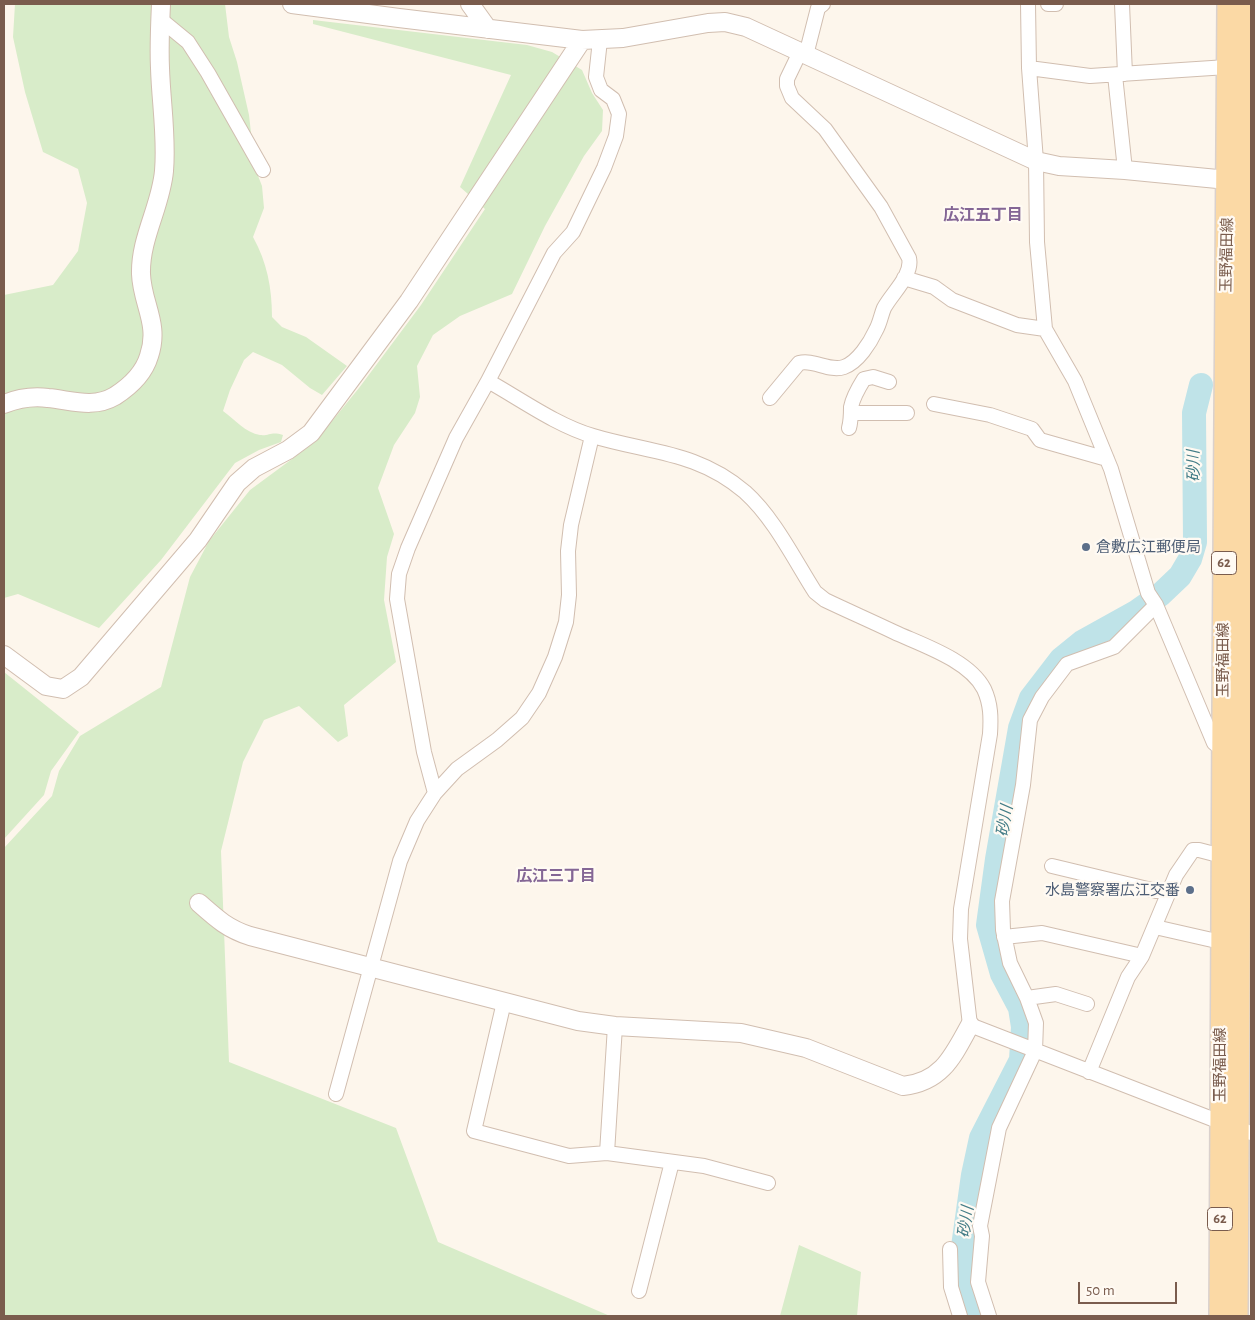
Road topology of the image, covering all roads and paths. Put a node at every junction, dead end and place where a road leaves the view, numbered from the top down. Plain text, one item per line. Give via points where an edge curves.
1 (292, 4) edge
2 (470, 4) edge
3 (823, 4) edge
4 (1028, 4) edge
5 (1048, 4) edge
6 (1056, 4) edge
7 (1122, 4) edge
8 (1228, 4) edge
9 (1245, 4) edge
10 (161, 11) edge
11 (488, 28) junction
12 (1248, 29) edge
13 (582, 40) junction
14 (600, 40) junction
15 (803, 53) junction
16 (1227, 67) junction
17 (1029, 68) junction
18 (1120, 74) junction
19 (1036, 161) junction
20 (263, 170) dead end
21 (1125, 170) junction
22 (1235, 181) junction
23 (904, 278) junction
24 (1045, 329) junction
25 (1247, 355) edge
26 (854, 361) junction
27 (864, 379) junction
28 (488, 381) junction
29 (889, 382) dead end
30 (770, 398) dead end
31 (4, 404) edge
32 (934, 404) dead end
33 (852, 413) junction
34 (907, 413) dead end
35 (849, 428) dead end
36 (592, 436) junction
37 (1246, 445) edge
38 (1108, 459) junction
39 (1152, 599) junction
40 (4, 654) edge
41 (1246, 664) edge
42 (1223, 750) junction
43 (435, 793) junction
44 (1237, 863) edge
45 (1052, 866) dead end
46 (1169, 891) junction
47 (199, 903) dead end
48 (1154, 927) junction
49 (1004, 937) junction
50 (1221, 942) junction
51 (1142, 956) junction
52 (371, 968) junction
53 (1027, 998) junction
54 (504, 1002) junction
55 (1087, 1004) dead end
56 (970, 1025) junction
57 (615, 1026) junction
58 (1035, 1051) junction
59 (1089, 1072) junction
60 (336, 1094) dead end
61 (1236, 1128) edge
62 (607, 1153) junction
63 (672, 1162) junction
64 (768, 1183) dead end
65 (950, 1249) dead end
66 (639, 1291) dead end
67 (960, 1316) edge
68 (989, 1316) edge
69 (1220, 1316) edge
70 (1236, 1316) edge

1 - 11 street
2 - 11 street
3 - 15 street via 818,8
4 - 17 street
5 - 6 street
7 - 18 street
8 - 16 main road, 玉野福田線 / 62
9 - 12 main road, 玉野福田線 / 62
10 - 20 street via 188,42 208,73
10 - 31 street via 164,172 142,256 141,274 152,320 149,356 141,373 129,385 114,397 97,403 35,397
11 - 13 street
12 - 22 main road, 玉野福田線 / 62
13 - 14 street
13 - 40 street via 409,301 311,433 254,468 238,484 198,540 81,677 63,689 46,686
14 - 15 street via 725,22 746,27
14 - 28 street via 596,77 601,90 613,99 619,114 616,136 573,232 554,253
15 - 19 street
15 - 23 street via 786,86 792,98 825,129 881,207 909,258
16 - 18 street
16 - 22 main road, 玉野福田線 / 62
17 - 18 street via 1090,76
17 - 19 street
18 - 21 street
19 - 21 street via 1059,166
19 - 24 street via 1037,242
21 - 22 street
22 - 25 main road, 玉野福田線 / 62
22 - 42 main road, 玉野福田線 / 62 via 1228,254
23 - 24 street via 934,287 952,300 1017,325
23 - 26 street via 884,308 876,330
24 - 38 street via 1075,380
25 - 37 main road, 玉野福田線 / 62
26 - 27 street
26 - 30 street via 836,368 798,363
27 - 29 street
27 - 33 street via 856,393
28 - 36 street via 562,423
28 - 43 street via 456,438 417,523 399,574 397,599 424,752
32 - 38 street via 990,415 1032,429 1040,440
33 - 34 street
33 - 35 street
36 - 43 street via 571,525 566,622 542,686 522,718 457,769
36 - 56 street via 679,456 707,466 745,493 766,516 815,592 824,600 955,661 972,673 984,688 991,710 990,734 961,909 960,939
37 - 41 main road, 玉野福田線 / 62
38 - 39 street
39 - 42 street via 1213,741
39 - 49 street via 1114,647 1067,664 1042,697 1030,720 1023,785 1002,901
41 - 44 main road, 玉野福田線 / 62
42 - 44 main road, 玉野福田線 / 62
43 - 52 street via 417,821 400,861
44 - 46 street via 1213,853 1193,850
44 - 50 main road, 玉野福田線 / 62
44 - 61 main road, 玉野福田線 / 62
45 - 46 street via 1156,891
46 - 48 street
47 - 52 street via 234,931
48 - 50 street
48 - 51 street
49 - 51 street via 1042,933
49 - 53 street via 1010,963
50 - 61 main road, 玉野福田線 / 62
51 - 59 street via 1128,977
52 - 54 street
52 - 60 street
53 - 55 street via 1056,994
53 - 58 street via 1036,1022
54 - 57 street via 578,1021
54 - 62 street via 474,1131 568,1156
56 - 57 street via 952,1058 942,1069 931,1079 903,1086 806,1048 741,1033
56 - 58 street
57 - 62 street
58 - 59 street
58 - 68 street via 999,1128 980,1226 978,1282
59 - 61 street
61 - 69 main road, 玉野福田線 / 62
61 - 70 main road, 玉野福田線 / 62
62 - 63 street
63 - 64 street via 704,1166
63 - 66 street
65 - 67 street via 951,1287

